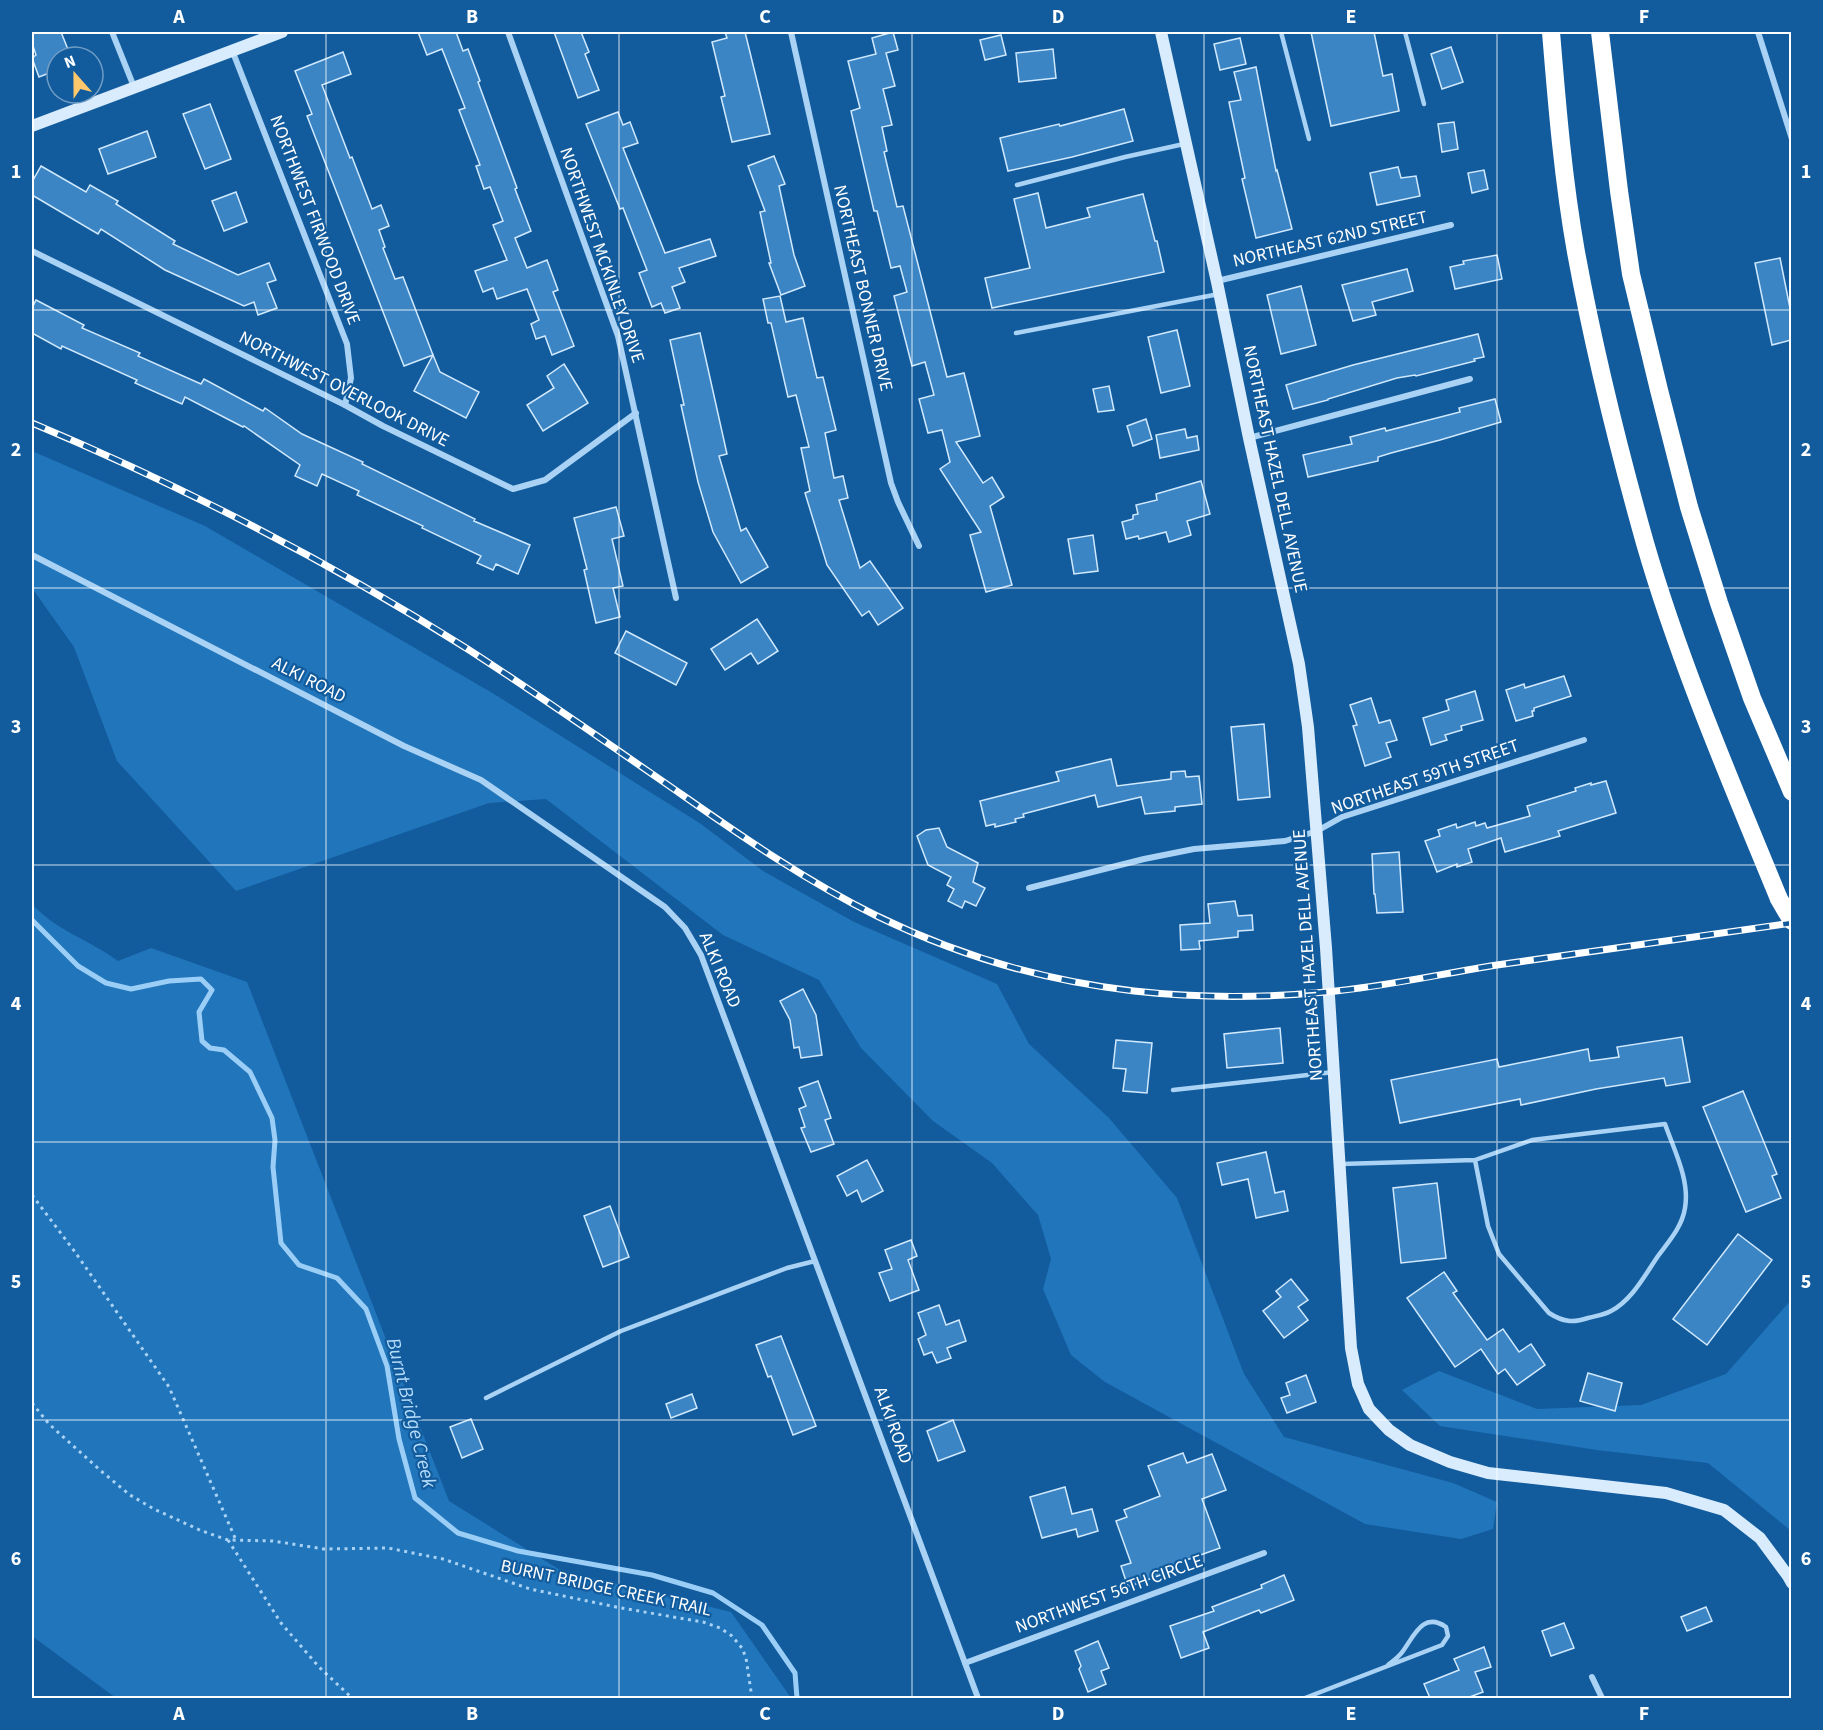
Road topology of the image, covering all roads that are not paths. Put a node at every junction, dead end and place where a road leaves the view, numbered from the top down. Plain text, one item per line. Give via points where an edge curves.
1 (112, 32) edge
2 (282, 32) edge
3 (507, 32) edge
4 (791, 32) edge
5 (1161, 32) edge
6 (1281, 32) edge
7 (1405, 32) edge
8 (1551, 32) edge
9 (1600, 32) edge
10 (1758, 32) edge
11 (232, 50) junction
12 (134, 87) junction
13 (1424, 104) dead end
14 (32, 126) edge
15 (1309, 139) dead end
16 (1791, 139) edge
17 (1186, 144) junction
18 (1017, 185) dead end
19 (1451, 225) dead end
20 (32, 250) edge
21 (1218, 288) junction
22 (1016, 333) dead end
23 (1470, 379) dead end
24 (345, 405) junction
25 (636, 413) junction
26 (1249, 438) junction
27 (919, 546) dead end
28 (32, 555) edge
29 (676, 598) dead end
30 (1584, 740) dead end
31 (1791, 792) edge
32 (1317, 831) junction
33 (1029, 888) dead end
34 (1791, 921) edge
35 (1335, 1072) junction
36 (1173, 1090) dead end
37 (1475, 1160) junction
38 (1341, 1164) junction
39 (815, 1261) junction
40 (486, 1398) dead end
41 (1264, 1553) dead end
42 (1791, 1584) edge
43 (965, 1663) junction
44 (1388, 1665) junction
45 (1592, 1677) dead end
46 (978, 1698) edge
47 (1305, 1698) edge
48 (1602, 1698) edge

1 - 12 street
2 - 11 street
3 - 25 street, NORTHWEST MCKINLEY DRIVE via 618,336
4 - 27 street, NORTHEAST BONNER DRIVE via 891,483
5 - 17 street, NORTHEAST HAZEL DELL AVENUE
6 - 15 lane
7 - 13 lane
8 - 34 highway via 1580,270 1608,403 1646,544 1718,749
9 - 31 highway via 1631,274 1659,390 1719,603
10 - 16 street
11 - 12 street
11 - 24 street, NORTHWEST FIRWOOD DRIVE via 347,344 351,378
12 - 14 street
17 - 18 lane
17 - 21 street, NORTHEAST HAZEL DELL AVENUE
19 - 21 street, NORTHEAST 62ND STREET
20 - 24 street, NORTHWEST OVERLOOK DRIVE
21 - 22 lane
21 - 26 street, NORTHEAST HAZEL DELL AVENUE
23 - 26 street
24 - 25 street, NORTHWEST OVERLOOK DRIVE via 513,489 545,480
25 - 29 street, NORTHWEST MCKINLEY DRIVE
26 - 32 street, NORTHEAST HAZEL DELL AVENUE via 1299,664
28 - 39 street, ALKI ROAD via 405,746 481,780 665,907 685,928 701,955
30 - 32 street, NORTHEAST 59TH STREET via 1342,818
32 - 33 street, NORTHEAST 59TH STREET via 1285,841 1194,849
32 - 35 street, NORTHEAST HAZEL DELL AVENUE
35 - 36 lane
35 - 38 street, NORTHEAST HAZEL DELL AVENUE
37 - 37 lane via 1532,1140 1665,1124 1683,1173 1685,1208 1680,1225 1628,1298 1610,1312 1577,1322 1567,1321 1549,1313 1499,1254 1488,1226
37 - 38 lane
38 - 42 street, NORTHEAST HAZEL DELL AVENUE via 1351,1348 1358,1384 1369,1409 1389,1430 1410,1445 1488,1473 1666,1493 1724,1510 1760,1538
39 - 40 lane via 621,1331
39 - 43 street, ALKI ROAD
41 - 43 street, NORTHWEST 56TH CIRCLE
43 - 46 street, ALKI ROAD
44 - 44 lane via 1425,1623 1439,1622 1446,1627 1448,1636 1442,1645
44 - 47 lane
45 - 48 street

